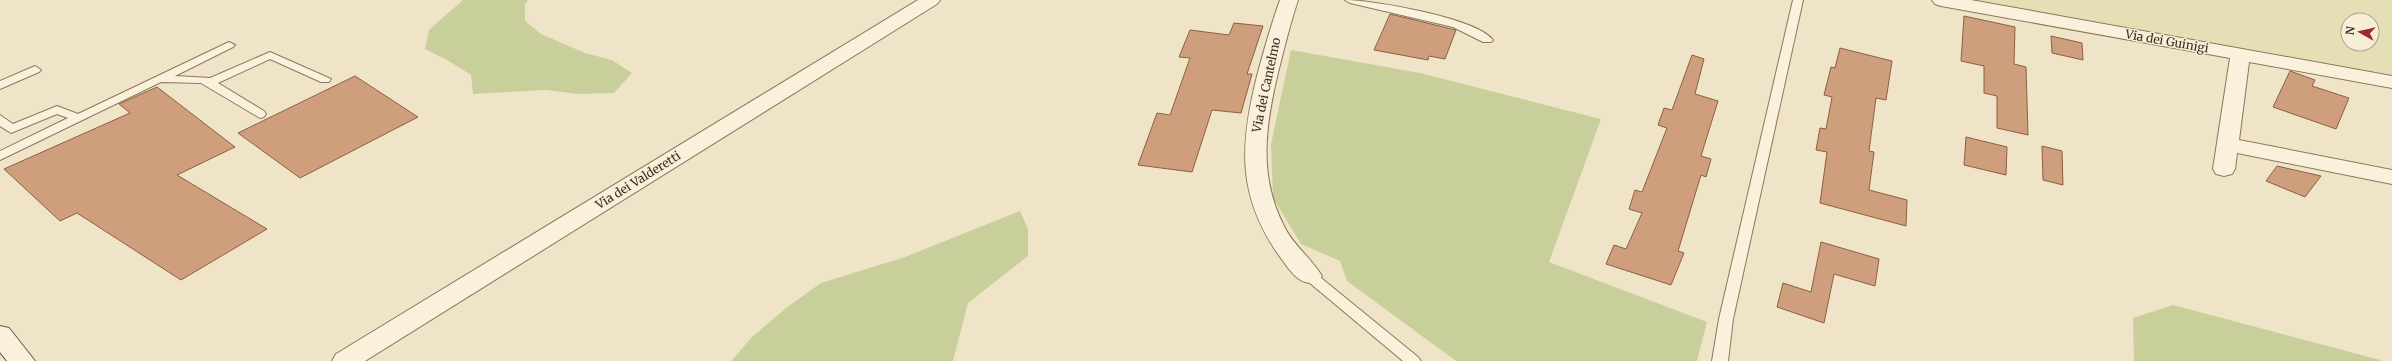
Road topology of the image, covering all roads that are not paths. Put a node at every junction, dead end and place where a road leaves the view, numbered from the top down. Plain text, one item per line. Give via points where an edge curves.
1 (931, 0) edge
2 (1288, 0) edge
3 (1350, 0) edge
4 (1798, 0) edge
5 (1941, 0) edge
6 (1487, 40) dead end
7 (229, 45) dead end
8 (2240, 54) junction
9 (35, 70) dead end
10 (158, 79) junction
11 (324, 79) dead end
12 (2392, 82) edge
13 (209, 83) junction
14 (0, 85) edge
15 (260, 114) dead end
16 (78, 118) junction
17 (0, 119) edge
18 (2227, 144) junction
19 (0, 156) edge
20 (2224, 169) dead end
21 (2392, 177) edge
22 (1310, 276) joint
23 (0, 334) edge
24 (22, 361) edge
25 (345, 361) edge
26 (1413, 361) edge
27 (1720, 361) edge

1 - 25 street, Via dei Valderetti
2 - 22 street, Via dei Cantelmo via 1258,110 1256,166 1261,197 1272,228 1293,260
3 - 6 lane via 1452,22 1472,30
4 - 27 lane via 1726,319
5 - 8 street, Via dei Guinigi
7 - 10 lane
8 - 12 street, Via dei Guinigi
8 - 18 street
9 - 14 lane
10 - 13 lane via 204,80
10 - 16 lane
11 - 13 lane via 270,55
13 - 15 lane
16 - 17 lane via 57,110 11,129
16 - 19 lane
18 - 20 street
18 - 21 street
22 - 26 lane
23 - 24 street

